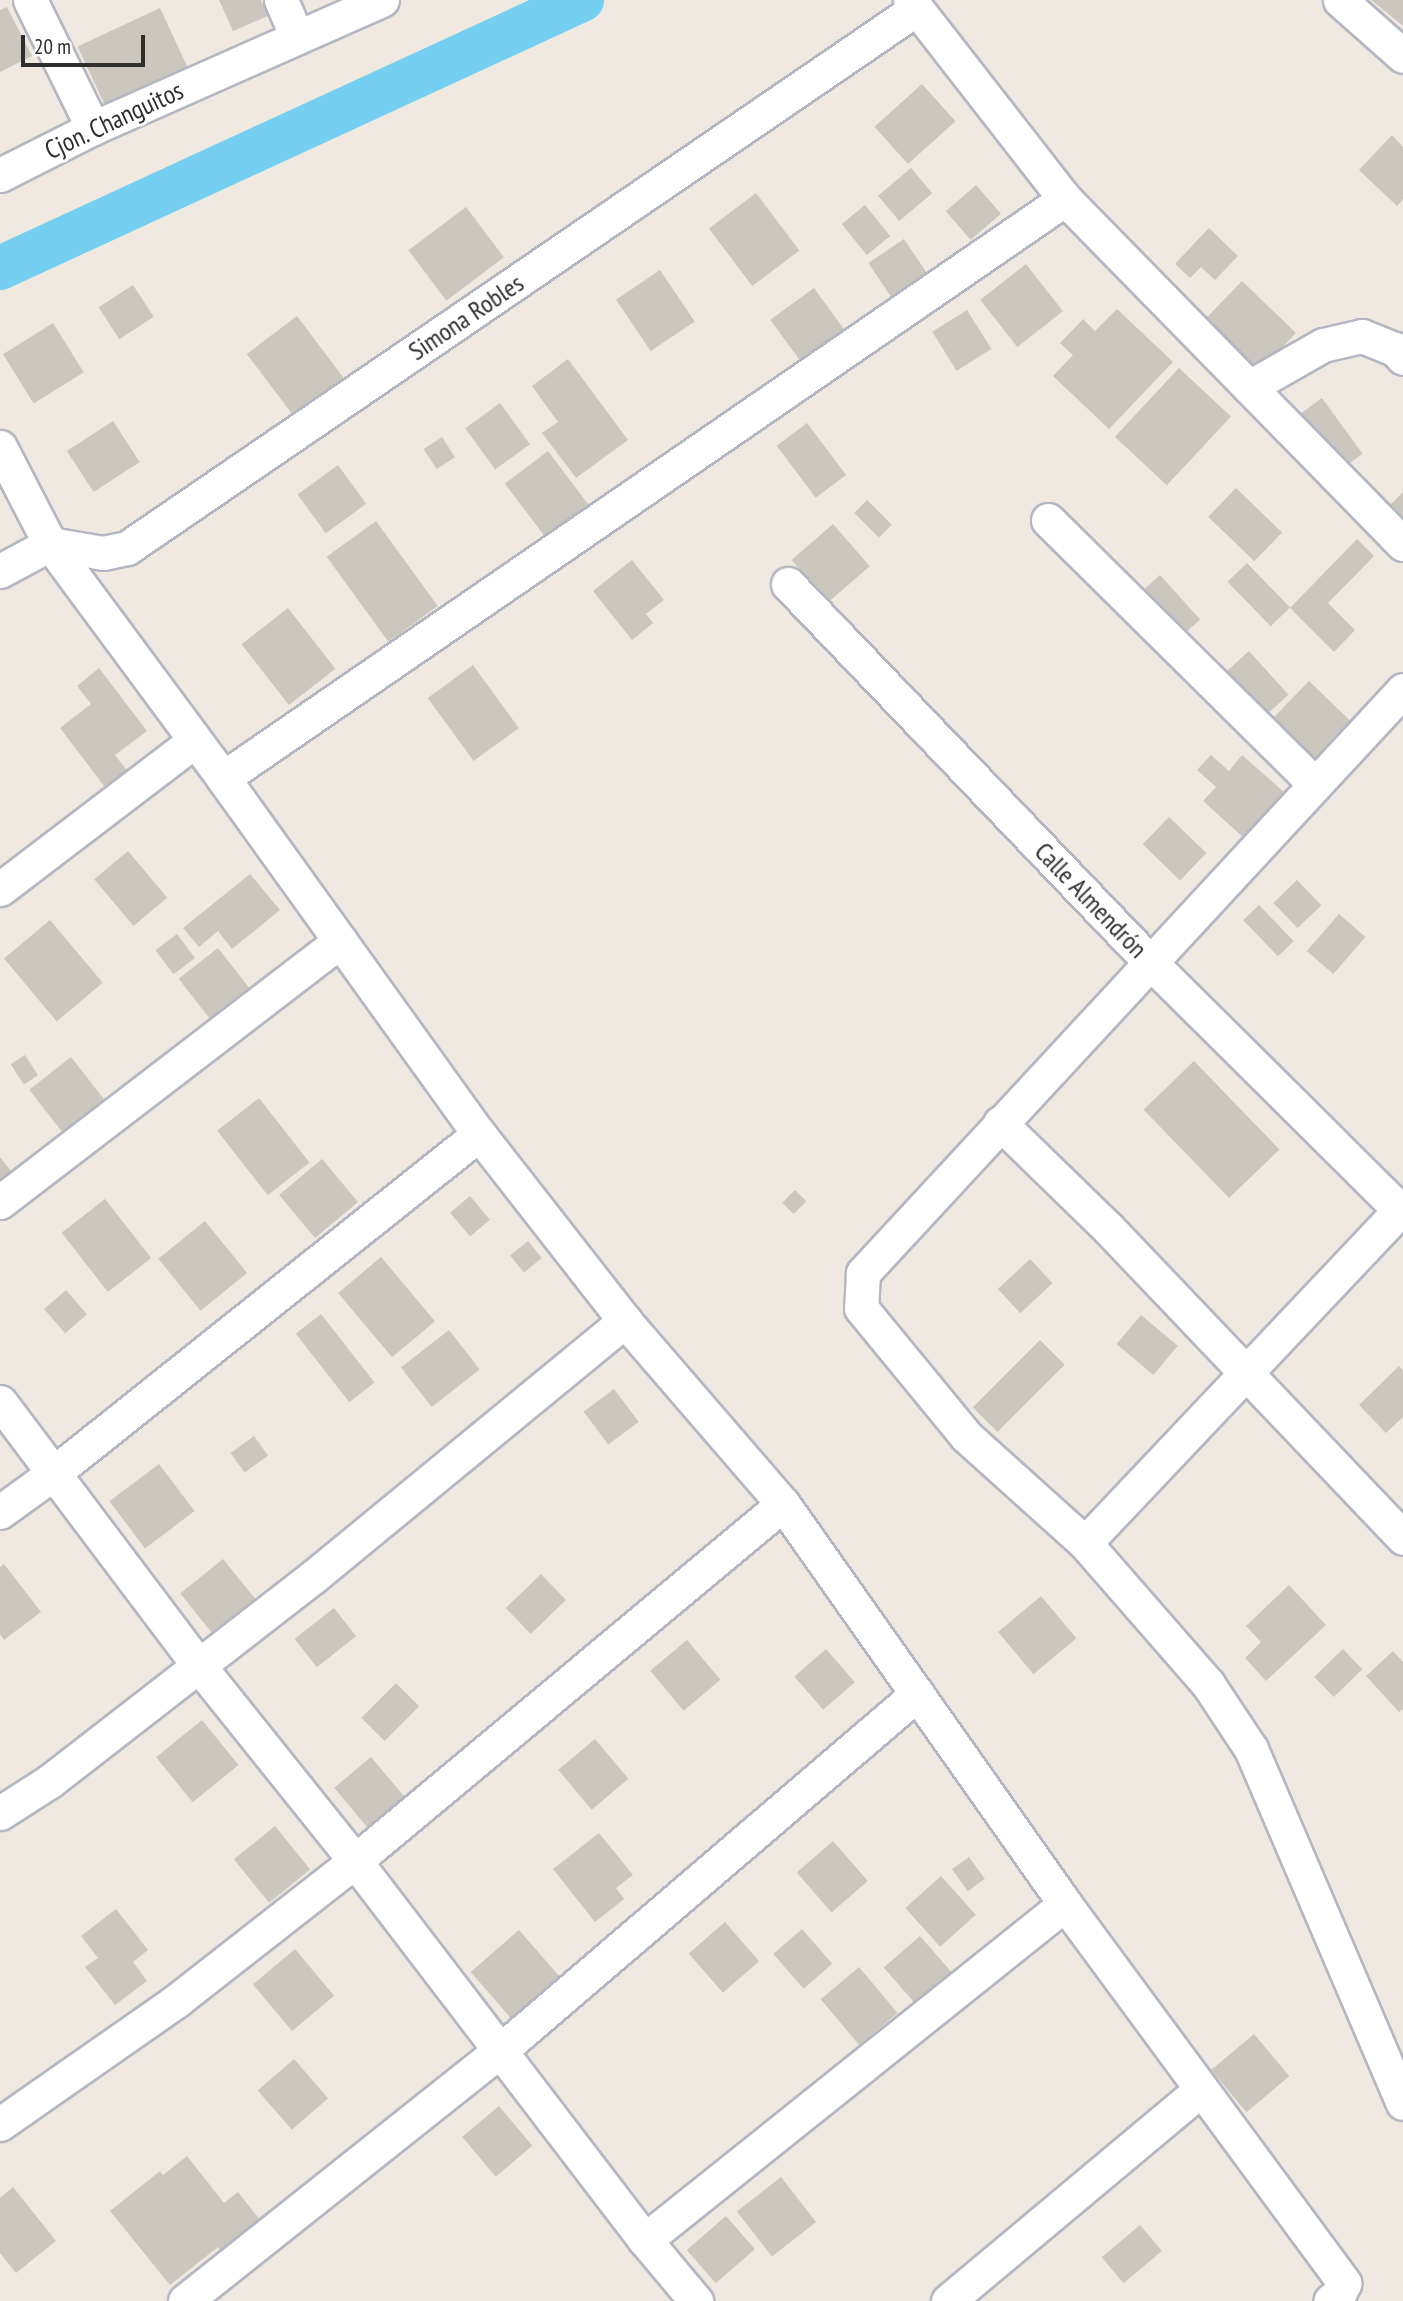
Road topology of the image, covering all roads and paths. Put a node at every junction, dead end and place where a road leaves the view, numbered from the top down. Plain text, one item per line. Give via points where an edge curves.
1 (30, 0) edge
2 (281, 0) edge
3 (382, 0) edge
4 (1340, 0) edge
5 (913, 5) edge
6 (297, 37) junction
7 (1403, 56) edge
8 (93, 128) junction
9 (0, 175) edge
10 (1065, 199) junction
11 (1403, 358) edge
12 (1249, 387) junction
13 (0, 447) edge
14 (1048, 520) dead end
15 (50, 544) junction
16 (1403, 544) edge
17 (0, 571) edge
18 (788, 584) dead end
19 (1403, 690) edge
20 (194, 741) junction
21 (223, 778) junction
22 (1315, 785) junction
23 (0, 889) edge
24 (340, 941) junction
25 (1150, 962) junction
26 (1000, 1122) junction
27 (479, 1134) junction
28 (0, 1202) edge
29 (1401, 1208) edge
30 (625, 1321) junction
31 (1245, 1373) junction
32 (0, 1402) edge
33 (55, 1472) junction
34 (783, 1504) junction
35 (0, 1512) edge
36 (1403, 1538) edge
37 (1085, 1543) junction
38 (199, 1666) junction
39 (917, 1694) junction
40 (0, 1813) edge
41 (355, 1861) junction
42 (1065, 1903) junction
43 (501, 2050) junction
44 (1200, 2090) junction
45 (1403, 2104) edge
46 (0, 2124) edge
47 (645, 2240) junction
48 (185, 2301) edge
49 (696, 2301) edge
50 (948, 2301) edge
51 (1330, 2301) edge

1 - 8 street
2 - 6 street
3 - 6 street, Cjon. Changuitos
4 - 7 street
5 - 10 street
5 - 15 street, Simona Robles via 127,548 103,553
6 - 8 street, Cjon. Changuitos
8 - 9 street, Cjon. Changuitos
10 - 12 street
10 - 21 street
11 - 12 street via 1395,349 1362,336 1323,345
12 - 16 street
13 - 15 street
14 - 22 street
15 - 17 street
15 - 20 street
18 - 25 street, Calle Almendrón
19 - 22 street
20 - 21 street
20 - 23 street
21 - 24 street
22 - 25 street
24 - 27 street
24 - 28 street
25 - 26 street
25 - 29 street, Calle Almendrón
26 - 31 street
26 - 37 street via 863,1273 860,1308 966,1436
27 - 30 street
27 - 33 street
29 - 31 street
30 - 34 street
30 - 38 street
31 - 36 street
31 - 37 street
32 - 33 street
33 - 35 street
33 - 38 street
34 - 39 street
34 - 41 street
37 - 45 street via 1208,1684 1251,1749
38 - 40 street via 50,1781
38 - 41 street
39 - 42 street
39 - 43 street
41 - 43 street
41 - 46 street via 176,2001
42 - 44 street
42 - 47 street
43 - 47 street
43 - 48 street
44 - 50 street
44 - 51 street via 1344,2283
47 - 49 street

